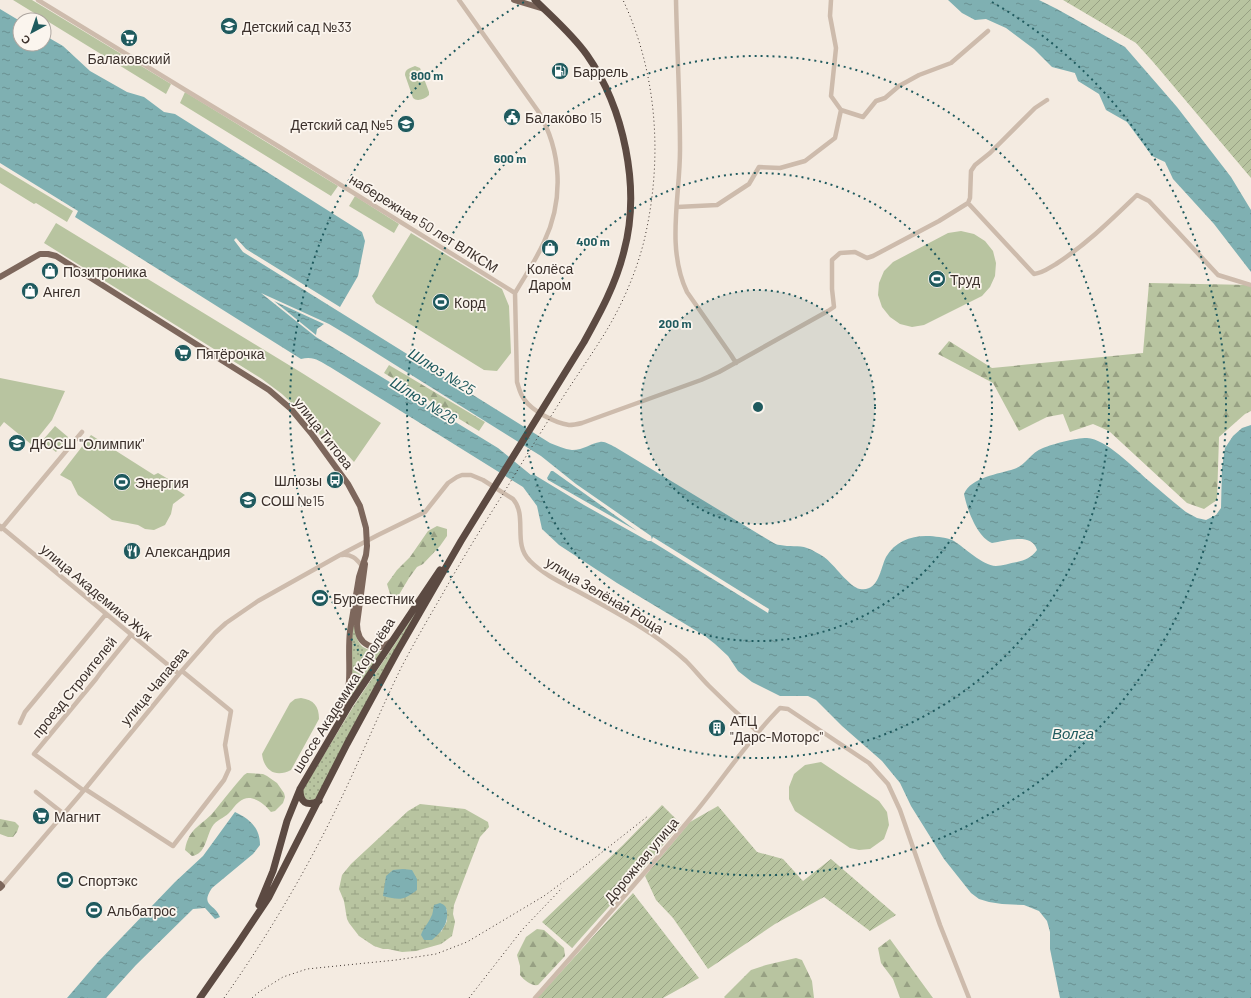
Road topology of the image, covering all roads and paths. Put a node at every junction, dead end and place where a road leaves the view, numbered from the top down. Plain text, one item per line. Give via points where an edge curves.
1 (38, 0) edge
2 (459, 0) edge
3 (514, 0) edge
4 (534, 0) edge
5 (676, 0) edge
6 (831, 0) edge
7 (544, 9) junction
8 (988, 31) dead end
9 (1047, 100) dead end
10 (841, 110) junction
11 (968, 203) junction
12 (677, 207) junction
13 (0, 277) edge
14 (1251, 285) edge
15 (515, 292) junction
16 (736, 363) junction
17 (82, 432) dead end
18 (1, 528) edge
19 (367, 541) junction
20 (461, 541) junction
21 (340, 555) junction
22 (366, 555) junction
23 (362, 566) junction
24 (106, 614) junction
25 (131, 635) junction
26 (395, 638) junction
27 (180, 673) junction
28 (20, 723) dead end
29 (333, 732) junction
30 (758, 732) junction
31 (300, 789) junction
32 (84, 790) junction
33 (36, 792) dead end
34 (319, 801) junction
35 (64, 814) junction
36 (1, 886) edge
37 (246, 933) junction
38 (200, 998) edge
39 (535, 998) edge
40 (969, 998) edge

1 - 15 street, набережная 50 лет ВЛКСМ
2 - 15 street via 540,115 549,131 555,154 558,184 554,215 533,264
3 - 7 main road
4 - 7 highway
5 - 12 street via 680,151
6 - 10 street via 830,16 836,48 831,96
7 - 20 highway via 579,45 594,66 619,120 630,195 628,233 624,251 600,314
8 - 10 street via 951,63 919,75 876,101 863,117
9 - 11 street via 1035,108 975,165 971,171
10 - 12 street via 835,138 805,161 780,168 759,167 749,184 717,205
11 - 14 street via 1034,274 1041,274 1096,234 1137,195 1149,201 1218,275
11 - 16 street via 939,222 873,256 866,258 855,252 840,253 832,260 834,306
12 - 16 street via 676,251 682,280 687,292
13 - 19 main road, улица Титова via 40,254 56,256 269,390 291,409 349,485 363,514
15 - 16 street via 517,382 520,393 533,408 561,423 582,424 701,380
17 - 18 street
18 - 24 street, улица Академика Жук
19 - 21 street, улица Чапаева
19 - 22 main road, улица Титова
19 - 30 street, улица Зелёная Роща via 426,512 448,483 457,477 471,475 483,480 517,503 520,542 523,553 529,560 553,578 619,614 664,643
20 - 26 highway, шоссе Академика Королёва
20 - 34 highway, шоссе Академика Королёва via 383,678
21 - 23 street via 353,556
21 - 27 street, улица Чапаева via 258,601 226,623
22 - 23 main road, улица Титова
22 - 26 main road via 357,624 359,634 364,642 374,647 383,646
23 - 29 main road, улица Титова via 349,635 347,694
24 - 25 street, улица Академика Жук
24 - 28 street via 25,712
25 - 27 street, улица Академика Жук
25 - 32 street, проезд Строителей via 34,754
26 - 29 highway, шоссе Академика Королёва
27 - 32 street, улица Чапаева
27 - 32 street, улица Академика Жук via 231,711 224,745 229,769 228,775 173,846
29 - 31 highway, шоссе Академика Королёва
30 - 39 street, Дорожная улица via 642,878
30 - 40 street, Дорожная улица via 780,708 788,709 869,763 888,784 900,810 940,925
31 - 34 highway via 304,802 309,804
31 - 37 highway, шоссе Академика Королёва via 290,810 267,887
32 - 35 street, улица Чапаева
33 - 35 street
34 - 37 highway, шоссе Академика Королёва via 269,897
35 - 36 street, улица Чапаева
37 - 38 highway, шоссе Академика Королёва

